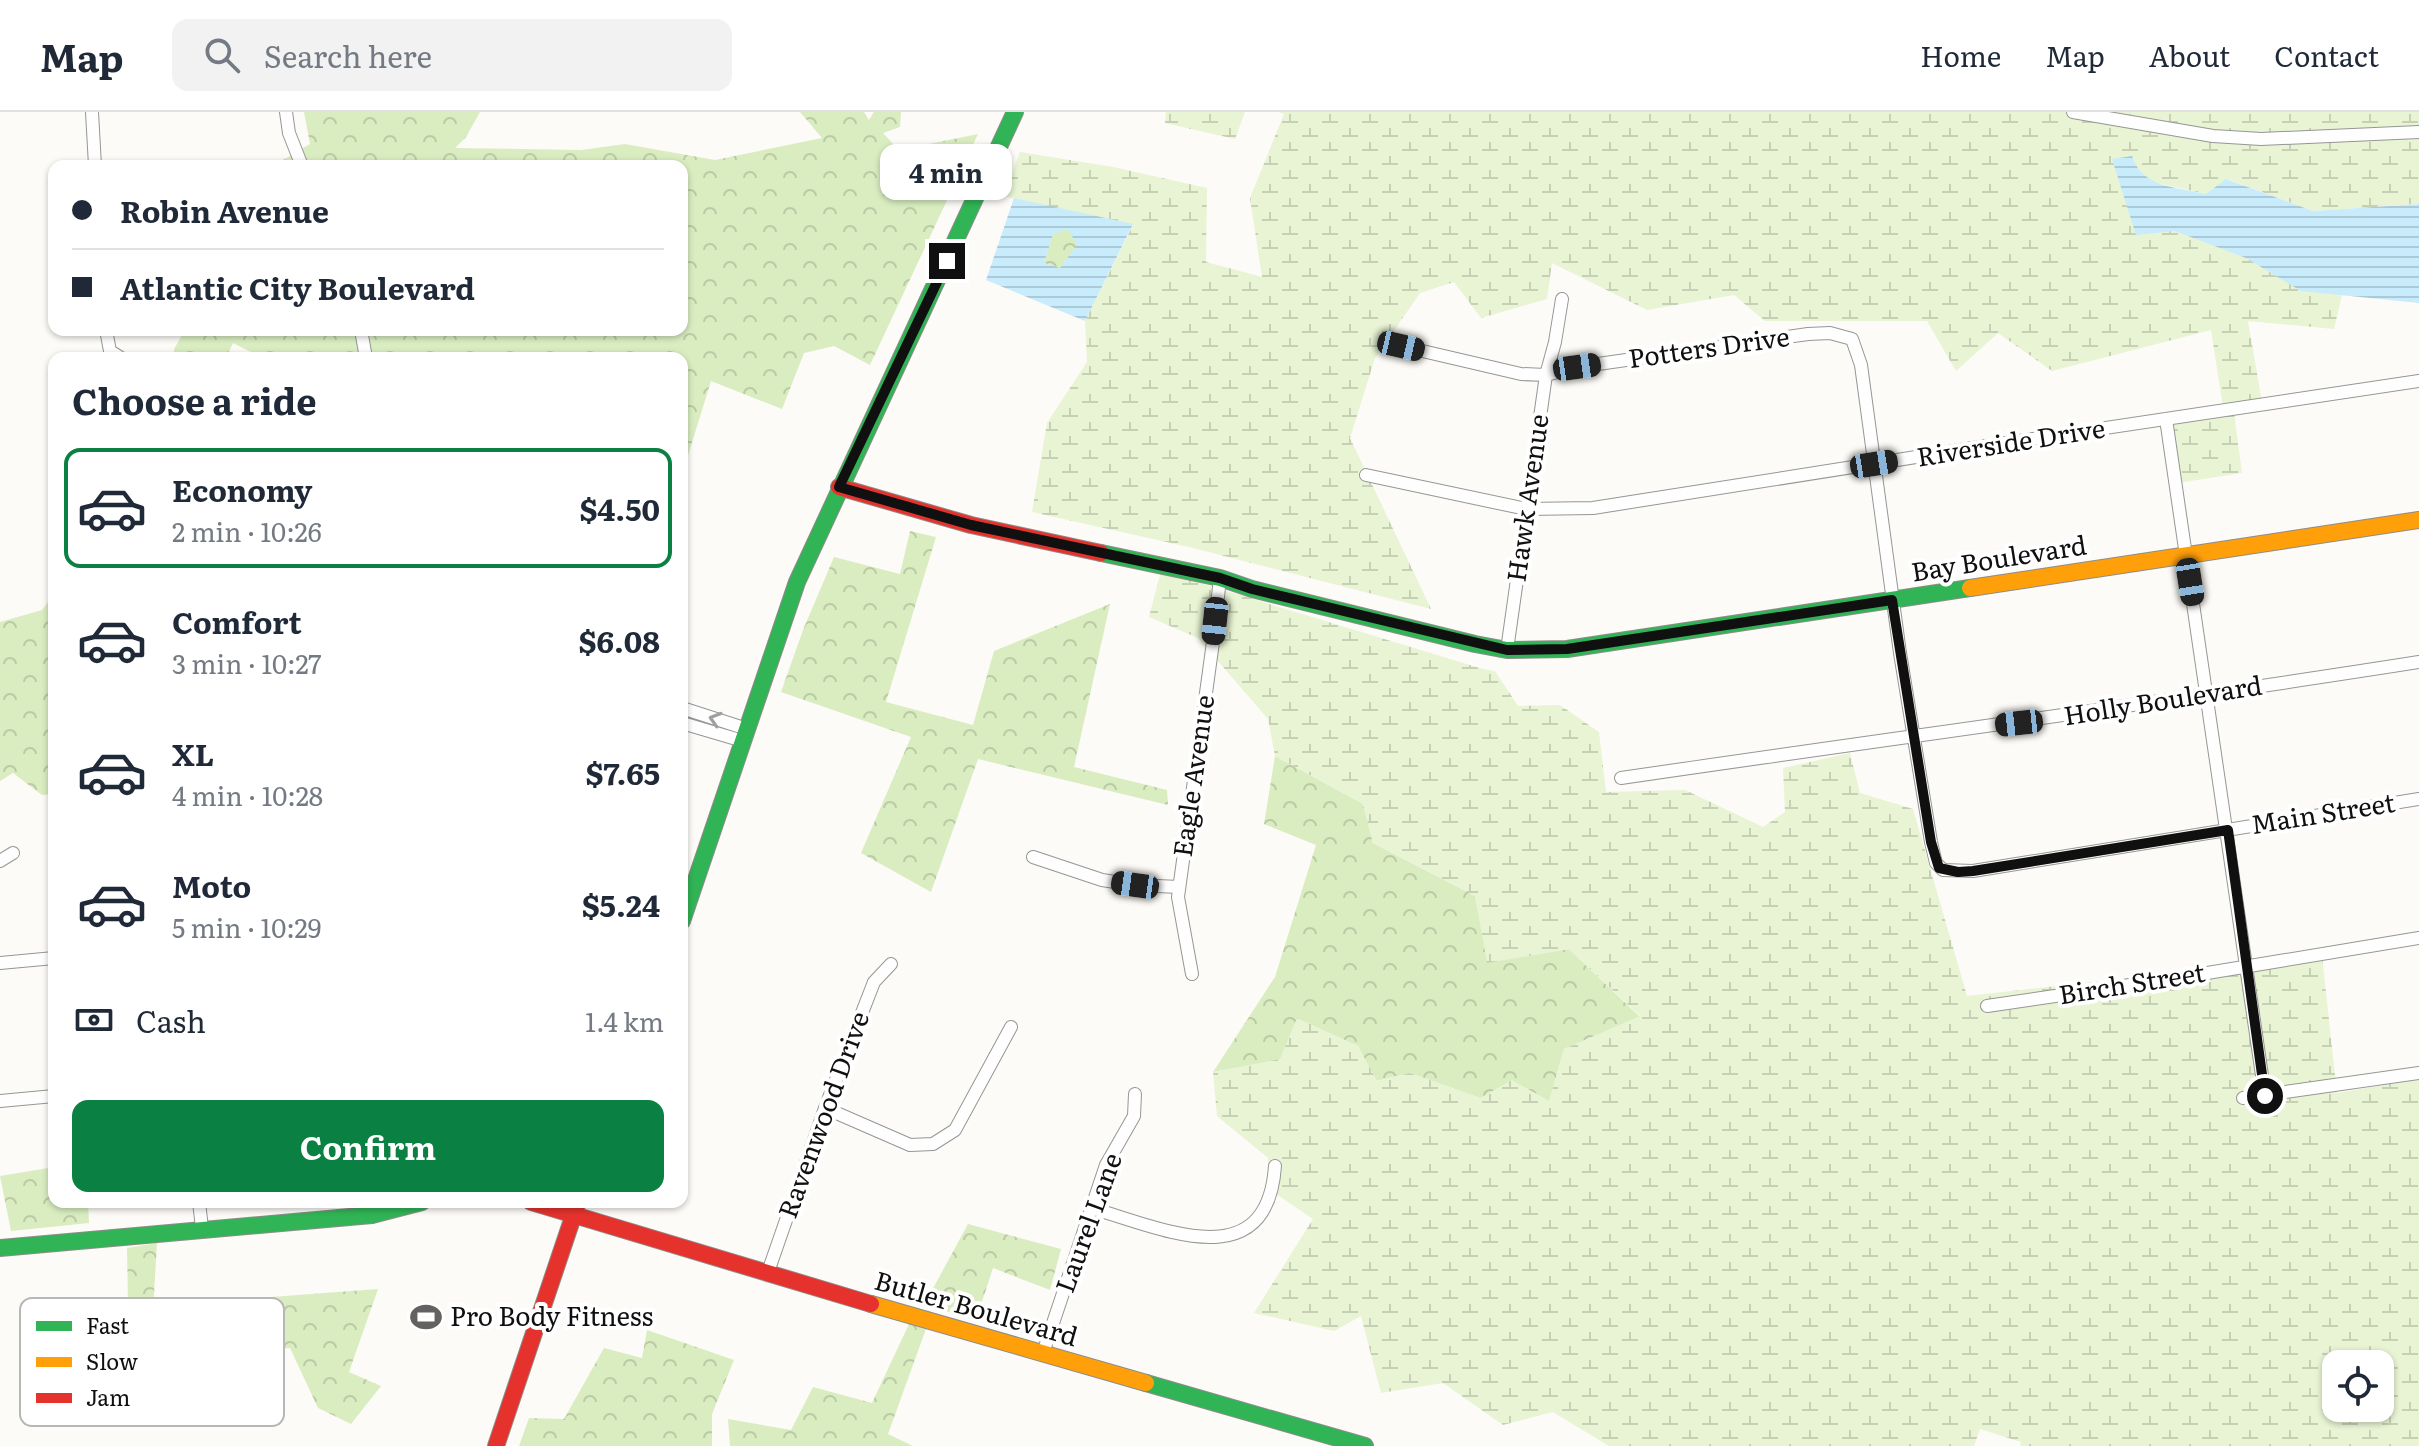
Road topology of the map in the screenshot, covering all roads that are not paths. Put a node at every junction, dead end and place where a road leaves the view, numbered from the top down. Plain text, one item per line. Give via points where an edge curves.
1 (92, 112) edge
2 (286, 112) edge
3 (1015, 112) edge
4 (2073, 112) edge
5 (2419, 132) edge
6 (95, 160) edge
7 (300, 160) edge
8 (1562, 299) dead end
9 (1401, 346) dead end
10 (1546, 375) junction
11 (2419, 381) edge
12 (2166, 419) junction
13 (1874, 464) junction
14 (1366, 475) dead end
15 (839, 487) junction
16 (1526, 509) junction
17 (2419, 520) edge
18 (2186, 554) junction
19 (1220, 578) junction
20 (1892, 600) junction
21 (1507, 650) junction
22 (2419, 662) edge
23 (2206, 694) junction
24 (688, 711) edge
25 (688, 724) edge
26 (745, 735) junction
27 (1913, 735) junction
28 (1621, 778) dead end
29 (2419, 799) edge
30 (2228, 830) junction
31 (13, 853) dead end
32 (1033, 857) dead end
33 (0, 861) edge
34 (1179, 887) junction
35 (688, 903) edge
36 (2419, 938) edge
37 (48, 959) edge
38 (0, 963) edge
39 (891, 964) dead end
40 (2247, 967) junction
41 (1192, 974) dead end
42 (1987, 1006) dead end
43 (1011, 1027) dead end
44 (2419, 1073) edge
45 (1135, 1094) dead end
46 (2265, 1096) junction
47 (48, 1097) edge
48 (2243, 1098) dead end
49 (0, 1101) edge
50 (825, 1108) junction
51 (1275, 1166) dead end
52 (200, 1208) edge
53 (399, 1208) edge
54 (576, 1208) edge
55 (1091, 1208) junction
56 (202, 1228) junction
57 (0, 1248) edge
58 (768, 1272) junction
59 (1043, 1353) junction
60 (496, 1446) edge
61 (1365, 1446) edge

1 - 6 street
2 - 7 street
3 - 15 main road
4 - 5 street via 2261,139
8 - 10 street, Hawk Avenue
9 - 10 street, Potters Drive
10 - 13 street, Potters Drive via 1808,334 1847,336 1861,365
10 - 16 street, Hawk Avenue
11 - 12 street, Riverside Drive
12 - 13 street, Riverside Drive
12 - 18 street
13 - 16 street, Riverside Drive via 1593,508
13 - 20 street
14 - 16 street, Riverside Drive
15 - 19 main road, Bay Boulevard via 971,525
15 - 26 main road via 797,582
16 - 21 street, Hawk Avenue
17 - 18 main road, Bay Boulevard
18 - 20 main road, Bay Boulevard
18 - 23 street
19 - 21 main road, Bay Boulevard
19 - 34 street, Eagle Avenue
20 - 21 main road, Bay Boulevard via 1567,649
20 - 27 street
22 - 23 street, Holly Boulevard
23 - 27 street, Holly Boulevard
23 - 30 street
26 -> 24 street
25 - 26 street
26 - 35 main road
27 - 28 street, Holly Boulevard
27 - 30 street, Main Street via 1931,842 1943,870 1973,871
29 - 30 street, Main Street
30 - 40 street
31 - 33 street
32 - 34 street via 1102,880
34 - 41 street, Eagle Avenue
36 - 40 street, Birch Street
37 - 38 street
39 - 50 street, Ravenwood Drive via 874,982
40 - 42 street, Birch Street
40 - 46 street
43 - 50 street via 955,1130 933,1144 910,1145
44 - 46 street
45 - 55 street, Laurel Lane via 1134,1116 1106,1165
46 - 48 street
47 - 49 street
50 - 58 street, Ravenwood Drive
51 - 55 street via 1260,1213 1242,1233 1228,1237 1186,1235
52 - 56 street
53 - 56 main road via 372,1215
54 - 58 main road, Butler Boulevard
54 - 60 main road
55 - 59 street, Laurel Lane
56 - 57 main road
58 - 59 main road, Butler Boulevard
59 - 61 main road, Butler Boulevard

